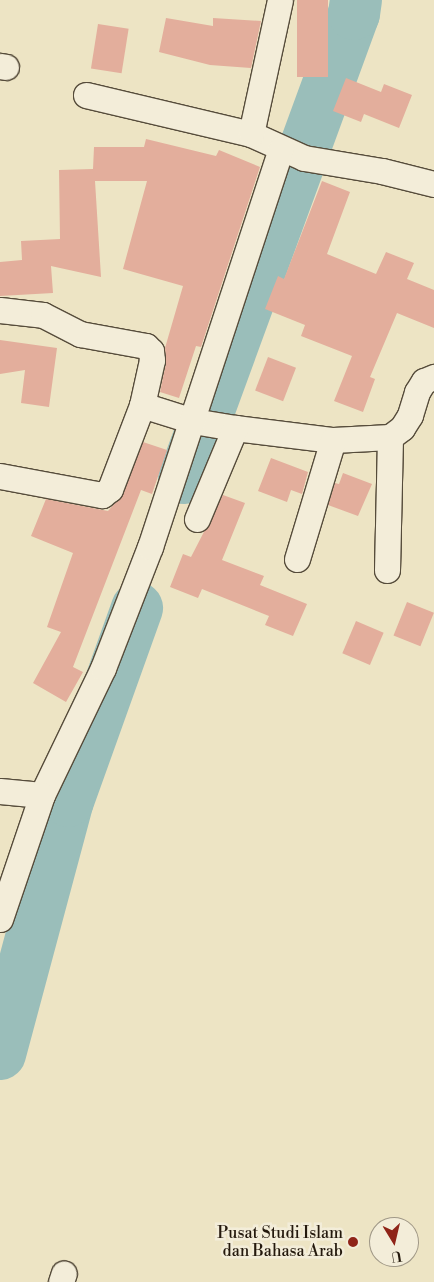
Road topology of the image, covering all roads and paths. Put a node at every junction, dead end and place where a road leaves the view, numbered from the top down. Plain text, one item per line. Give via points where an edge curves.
1 (280, 0) edge
2 (86, 95) dead end
3 (251, 134) junction
4 (292, 153) junction
5 (434, 184) edge
6 (0, 310) edge
7 (434, 377) edge
8 (142, 405) junction
9 (196, 421) junction
10 (232, 427) junction
11 (390, 437) junction
12 (333, 440) junction
13 (0, 476) edge
14 (197, 519) dead end
15 (297, 559) dead end
16 (387, 570) dead end
17 (0, 791) edge
18 (42, 795) junction
19 (0, 919) edge

1 - 3 street
2 - 3 street
3 - 4 street
4 - 5 street
4 - 9 street
6 - 8 street via 43,315 80,334 146,346 151,351 152,360
7 - 11 street via 424,381 410,415 402,428
8 - 9 street
8 - 13 street via 110,489 102,495
9 - 10 street
9 - 18 street via 126,614
10 - 12 street
10 - 14 street
11 - 12 street
11 - 16 street
12 - 15 street
17 - 18 street
18 - 19 street

